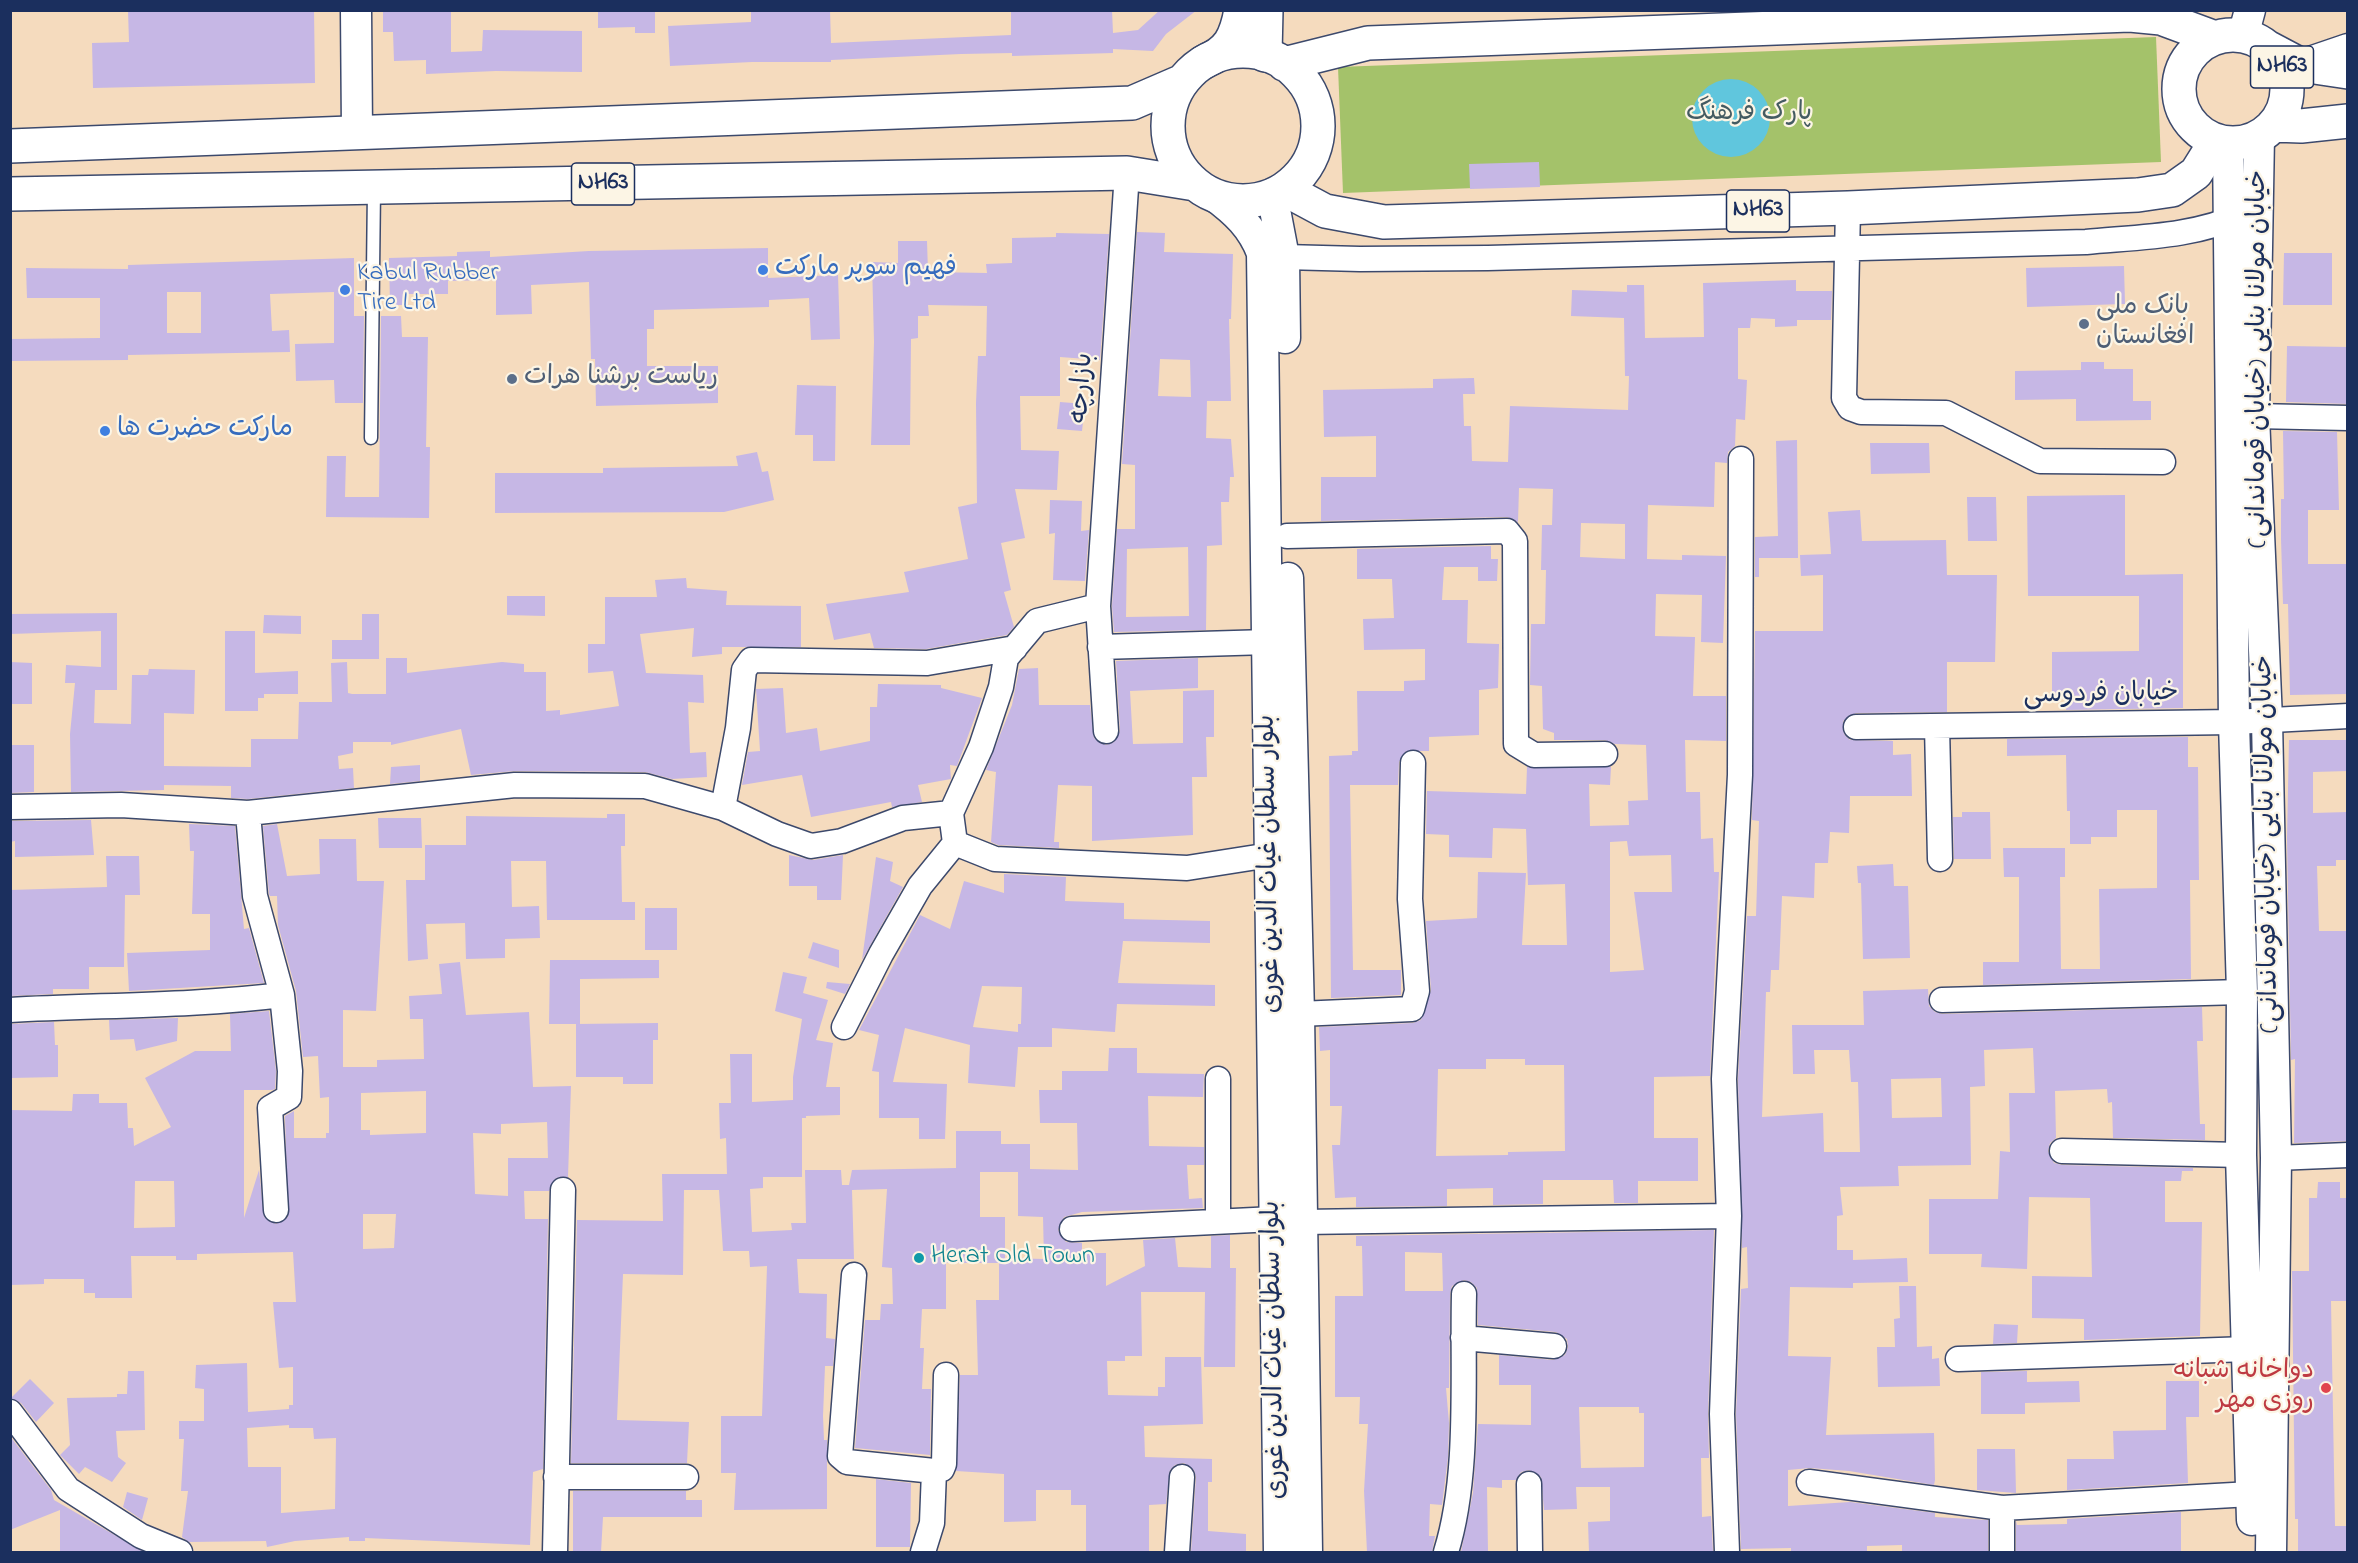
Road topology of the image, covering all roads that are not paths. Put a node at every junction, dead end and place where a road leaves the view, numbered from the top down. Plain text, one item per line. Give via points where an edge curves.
1 (356, 10) edge
2 (1266, 10) edge
3 (1241, 11) edge
4 (2244, 33) edge
5 (2348, 49) edge
6 (1275, 59) junction
7 (2301, 65) junction
8 (1193, 71) junction
9 (2348, 72) edge
10 (2348, 121) edge
11 (2278, 129) junction
12 (357, 132) junction
13 (2348, 132) edge
14 (2222, 142) junction
15 (10, 146) edge
16 (1127, 173) junction
17 (374, 188) junction
18 (1204, 189) junction
19 (1278, 192) junction
20 (10, 194) edge
21 (2260, 206) junction
22 (1848, 208) junction
23 (2228, 221) junction
24 (1848, 250) junction
25 (1273, 255) junction
26 (2254, 416) junction
27 (2348, 418) edge
28 (371, 438) dead end
29 (1741, 459) dead end
30 (2163, 462) dead end
31 (1287, 536) junction
32 (1098, 606) junction
33 (1268, 642) junction
34 (1100, 647) junction
35 (1015, 648) junction
36 (2348, 716) edge
37 (2267, 720) junction
38 (2235, 722) junction
39 (1937, 726) junction
40 (1856, 727) dead end
41 (1106, 730) dead end
42 (1605, 754) dead end
43 (1413, 763) dead end
44 (10, 807) edge
45 (723, 808) junction
46 (248, 813) junction
47 (951, 813) junction
48 (955, 843) junction
49 (1270, 855) junction
50 (1940, 859) dead end
51 (2242, 992) junction
52 (282, 995) junction
53 (1942, 1000) dead end
54 (10, 1010) edge
55 (1299, 1014) junction
56 (844, 1027) dead end
57 (1218, 1078) dead end
58 (2062, 1151) dead end
59 (2241, 1155) junction
60 (2348, 1155) edge
61 (2276, 1158) junction
62 (563, 1190) dead end
63 (276, 1210) dead end
64 (1729, 1216) junction
65 (1288, 1220) junction
66 (1218, 1221) junction
67 (1072, 1229) dead end
68 (854, 1275) dead end
69 (1464, 1294) dead end
70 (1463, 1338) junction
71 (1554, 1346) dead end
72 (2248, 1349) junction
73 (1958, 1359) dead end
74 (946, 1375) dead end
75 (10, 1412) edge
76 (934, 1471) junction
77 (556, 1476) junction
78 (686, 1476) dead end
79 (1182, 1477) dead end
80 (1809, 1482) dead end
81 (1529, 1484) dead end
82 (2251, 1494) junction
83 (2002, 1508) junction
84 (180, 1552) edge
85 (555, 1552) edge
86 (923, 1552) edge
87 (1177, 1552) edge
88 (1279, 1552) edge
89 (1307, 1552) edge
90 (1446, 1552) edge
91 (1530, 1552) edge
92 (1727, 1552) edge
93 (2002, 1552) edge
94 (2252, 1552) edge
95 (2271, 1552) edge

1 - 12 street
2 - 3 street
2 - 6 main road
3 - 8 main road via 1237,31 1222,54
4 - 6 main road, NH63 via 2130,15 1368,43
4 - 7 main road, NH63
4 - 11 main road, NH63 via 2283,70 2287,84
4 - 14 main road, NH63 via 2191,55 2179,82 2179,97 2191,124
5 - 7 street
6 - 8 main road via 1244,51 1223,54
6 - 19 main road via 1307,88 1315,102 1318,127 1314,151 1302,173
7 - 9 main road, NH63
8 - 12 main road via 1132,103
8 - 18 main road via 1172,101 1168,123 1170,146 1179,166
10 - 11 main road, NH63
11 - 13 street
11 - 14 main road, NH63 via 2240,143
11 - 21 street, خیابان مولانا بنایی (خیابان قوماندانی)
12 - 15 main road
14 - 22 main road, NH63 via 2196,173 2172,190 2138,195
14 - 23 street, خیابان مولانا بنایی (خیابان قوماندانی)
16 - 17 main road, NH63
16 - 18 main road, NH63
16 - 32 street, بازارچه
17 - 20 main road, NH63
17 - 28 lane
18 - 19 main road via 1233,201 1253,201
18 - 25 street, بلوار سلطان غیاث الدین غوری via 1234,210
19 - 22 main road, NH63 via 1325,211 1384,222
19 - 25 street
21 - 23 street
21 - 26 street, خیابان مولانا بنایی (خیابان قوماندانی)
22 - 24 street
23 - 24 street via 2169,234 2086,242
23 - 38 street, خیابان مولانا بنایی (خیابان قوماندانی)
24 - 25 street via 1488,258
24 - 30 street via 1844,399 1850,408 1861,412 1946,413 2040,461
25 - 31 street
25 - 33 street, بلوار سلطان غیاث الدین غوری
26 - 27 street
26 - 37 street, خیابان مولانا بنایی (خیابان قوماندانی)
29 - 64 street via 1740,776 1724,1079
31 - 42 street via 1507,531 1515,541 1516,744 1534,755
31 - 55 street
32 - 34 street, بازارچه
32 - 35 street via 1037,621
33 - 34 street
33 - 49 street, بلوار سلطان غیاث الدین غوری
34 - 41 street, بازارچه
35 - 45 street via 927,663 751,660 744,670
35 - 47 street via 1006,658 1001,687 981,747
36 - 37 street, خیابان فردوسی
37 - 38 street, خیابان فردوسی
37 - 61 street, خیابان مولانا بنایی (خیابان قوماندانی)
38 - 39 street, خیابان فردوسی
38 - 51 street, خیابان مولانا بنایی (خیابان قوماندانی)
39 - 40 street, خیابان فردوسی
39 - 50 street
43 - 55 street via 1410,899 1417,991 1412,1009
44 - 46 street via 121,805
45 - 46 street via 645,786 515,785
45 - 47 street via 811,846 842,841 903,818
46 - 52 street via 255,896
47 - 48 street
48 - 49 street via 995,859 1187,868
48 - 56 street via 920,886
49 - 65 street, بلوار سلطان غیاث الدین غوری
51 - 53 street
51 - 59 street, خیابان مولانا بنایی (خیابان قوماندانی)
52 - 54 street via 220,1003
52 - 63 street via 290,1071 289,1097 270,1108
55 - 65 street
57 - 66 street
58 - 59 street
59 - 72 street, خیابان مولانا بنایی (خیابان قوماندانی)
60 - 61 street
61 - 95 street, خیابان مولانا بنایی (خیابان قوماندانی)
62 - 77 street
64 - 65 street
64 - 92 street via 1722,1414
65 - 66 street
65 - 88 street, بلوار سلطان غیاث الدین غوری
65 - 89 street
66 - 67 street
68 - 76 street via 840,1456 847,1462
69 - 70 street
70 - 71 street
70 - 90 street via 1455,1522
72 - 73 street
72 - 82 street, خیابان مولانا بنایی (خیابان قوماندانی)
74 - 76 street via 944,1464
75 - 84 street via 68,1489 141,1536
76 - 86 street via 932,1523
77 - 78 street
77 - 85 street
79 - 87 street
80 - 83 street
81 - 91 street
82 - 83 street
82 - 94 street, خیابان مولانا بنایی (خیابان قوماندانی)
83 - 93 street

